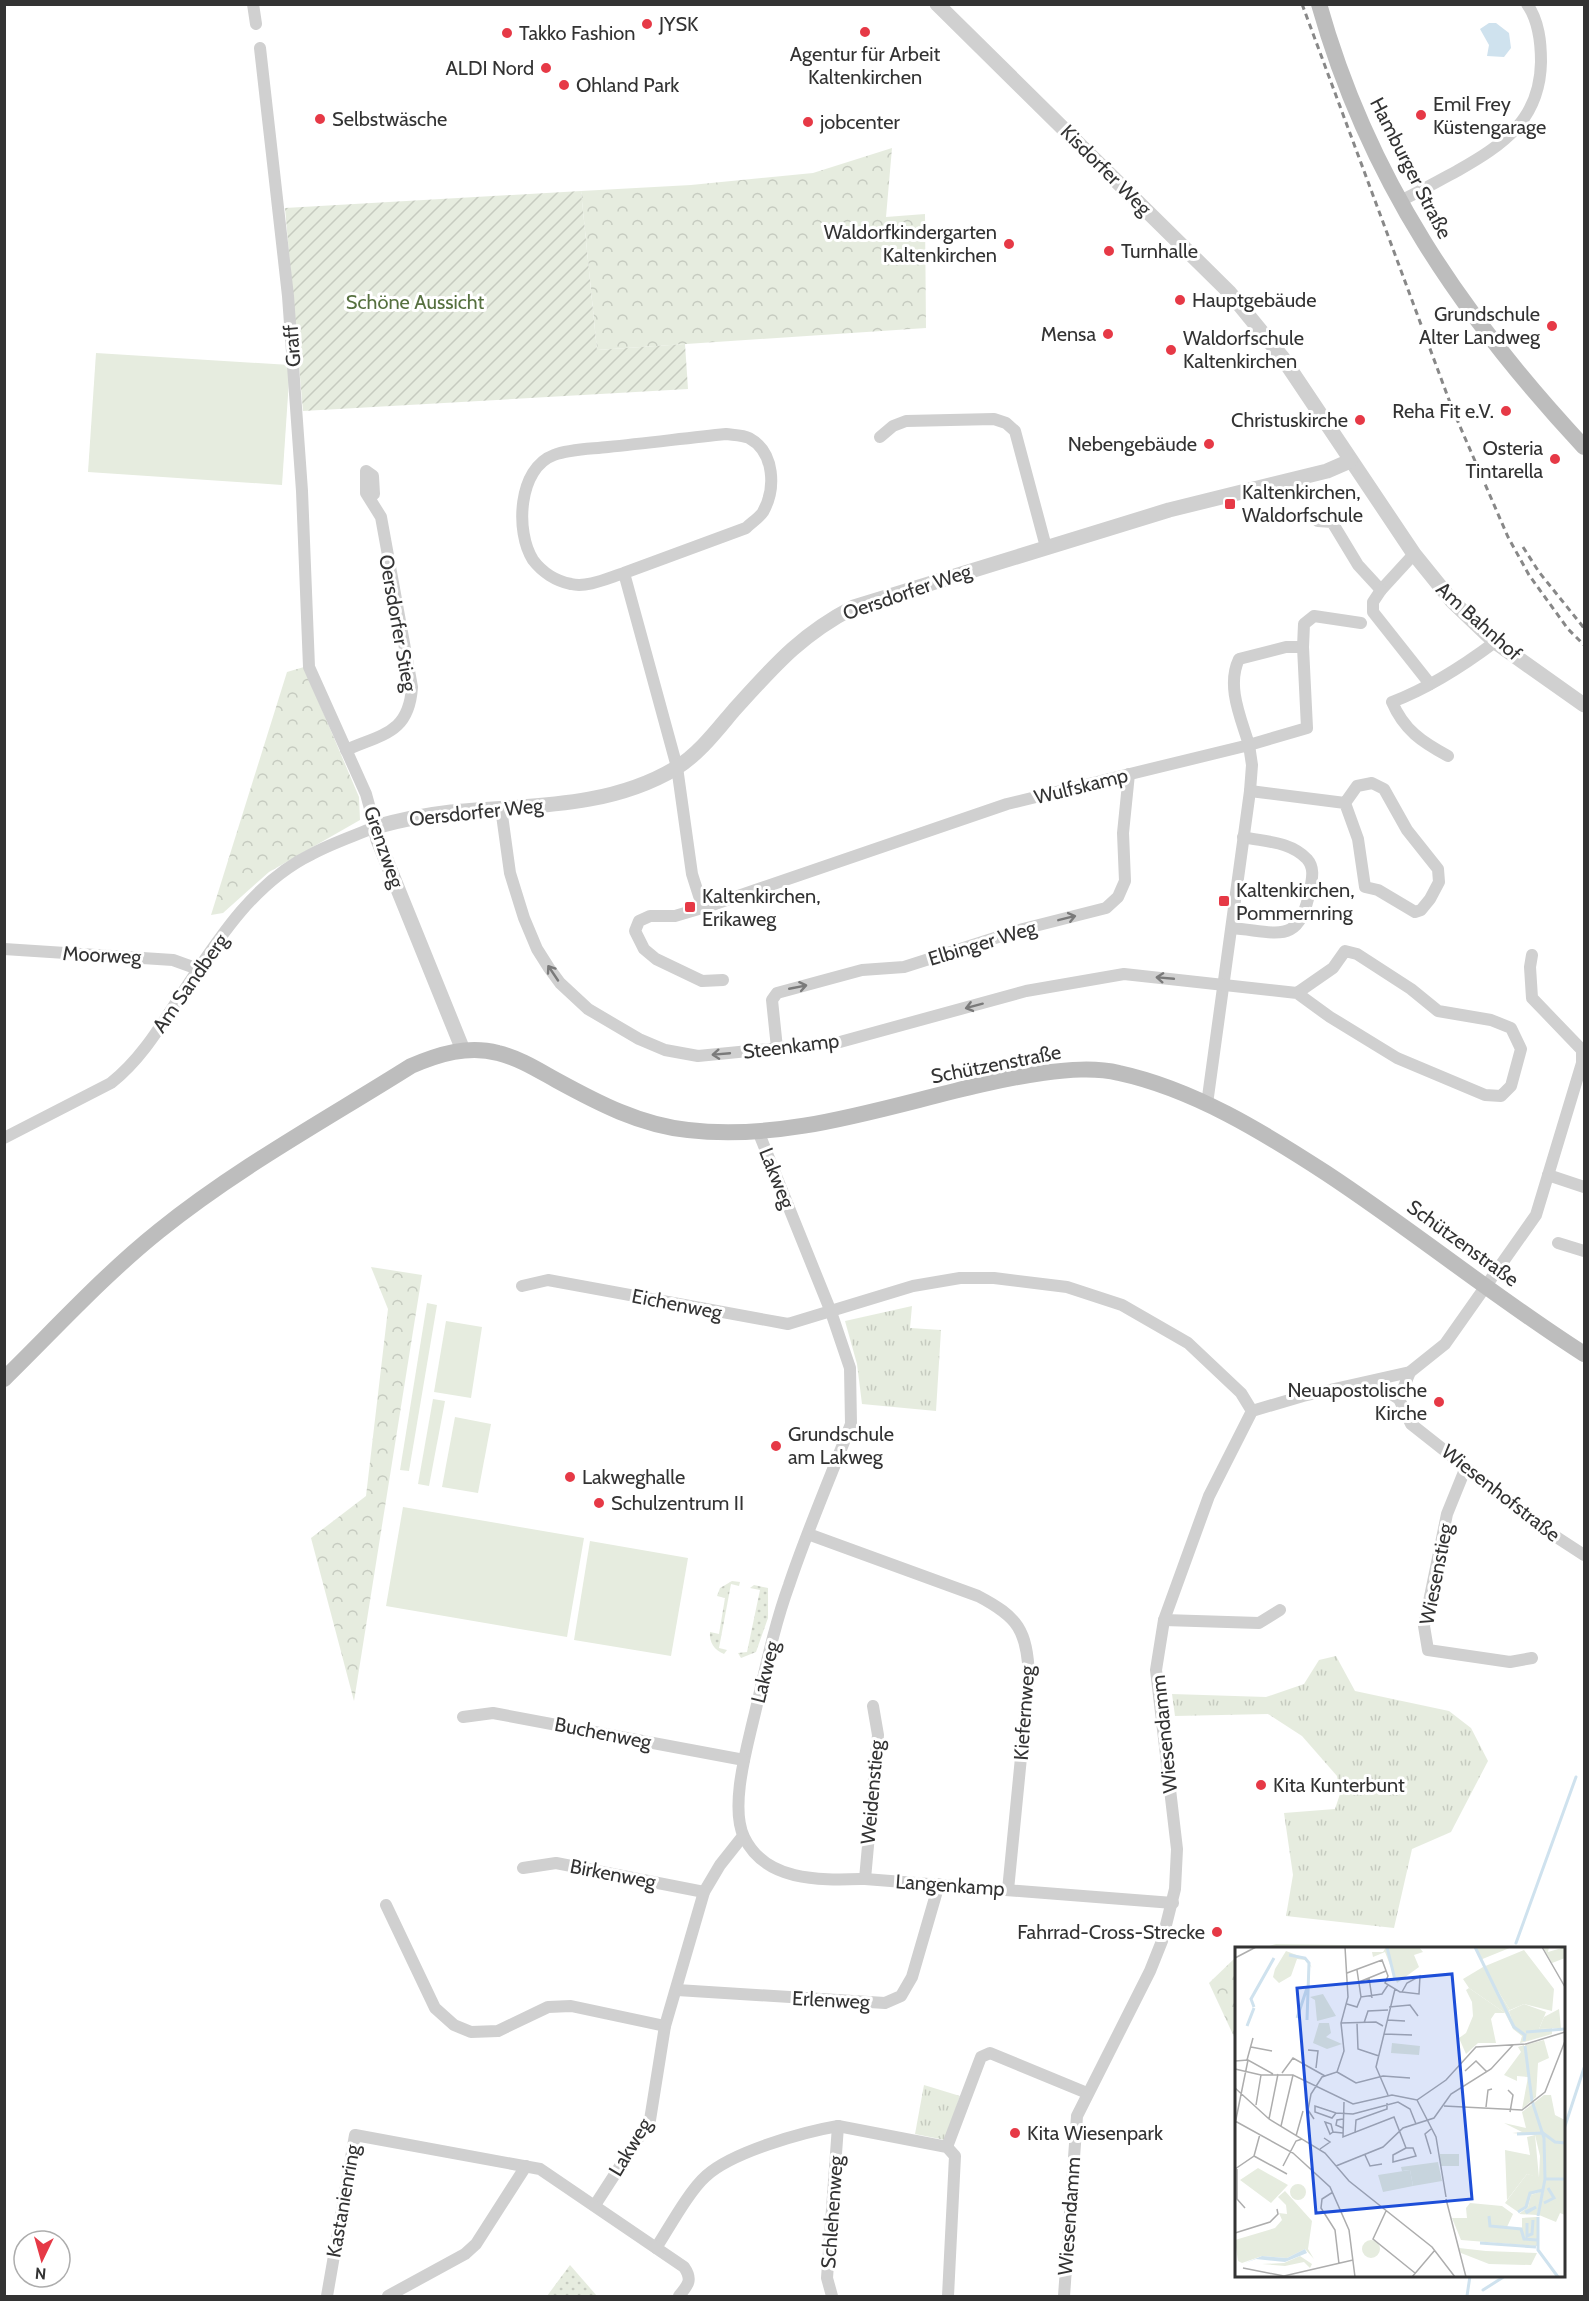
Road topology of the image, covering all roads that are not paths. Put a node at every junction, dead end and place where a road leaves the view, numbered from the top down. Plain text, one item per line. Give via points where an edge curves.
1 (253, 4) edge
2 (937, 4) edge
3 (1319, 4) edge
4 (1527, 4) edge
5 (256, 24) dead end
6 (260, 48) dead end
7 (1400, 201) junction
8 (880, 437) dead end
9 (1584, 447) edge
10 (1350, 461) junction
11 (370, 496) dead end
12 (1318, 521) dead end
13 (1046, 547) junction
14 (1414, 554) junction
15 (624, 573) junction
16 (1382, 590) junction
17 (1361, 623) dead end
18 (1495, 642) junction
19 (306, 644) joint
20 (1303, 646) junction
21 (1430, 684) junction
22 (1584, 705) edge
23 (1249, 745) junction
24 (346, 750) junction
25 (1448, 756) dead end
26 (677, 767) junction
27 (1129, 774) junction
28 (1250, 791) junction
29 (1345, 803) junction
30 (501, 808) junction
31 (375, 827) junction
32 (1243, 837) junction
33 (712, 905) junction
34 (1232, 928) junction
35 (4, 949) edge
36 (1533, 955) dead end
37 (198, 969) junction
38 (723, 980) dead end
39 (1223, 983) junction
40 (1297, 993) junction
41 (777, 1048) junction
42 (463, 1050) junction
43 (1583, 1051) edge
44 (1207, 1104) junction
45 (758, 1131) junction
46 (4, 1138) edge
47 (1548, 1174) junction
48 (1584, 1187) edge
49 (1558, 1243) dead end
50 (1584, 1251) edge
51 (522, 1286) dead end
52 (1486, 1286) junction
53 (831, 1312) junction
54 (1584, 1354) edge
55 (1410, 1372) junction
56 (4, 1379) edge
57 (1372, 1382) junction
58 (1399, 1399) junction
59 (1252, 1411) junction
60 (1466, 1467) junction
61 (808, 1534) junction
62 (1584, 1555) edge
63 (1280, 1610) dead end
64 (1164, 1620) junction
65 (1532, 1658) dead end
66 (873, 1706) dead end
67 (463, 1717) dead end
68 (744, 1760) junction
69 (743, 1836) junction
70 (523, 1869) dead end
71 (865, 1879) junction
72 (939, 1884) junction
73 (1008, 1890) junction
74 (704, 1892) junction
75 (1173, 1903) junction
76 (386, 1905) dead end
77 (677, 1990) junction
78 (665, 2026) junction
79 (1087, 2093) junction
80 (838, 2126) junction
81 (947, 2147) junction
82 (526, 2166) junction
83 (595, 2205) junction
84 (656, 2248) junction
85 (327, 2296) edge
86 (388, 2296) edge
87 (679, 2296) edge
88 (832, 2296) edge
89 (948, 2296) edge
90 (1064, 2296) edge

1 - 5 street
2 - 10 street, Kisdorfer Weg via 1229,292 1282,357
3 - 7 main road, Hamburger Straße via 1354,105
4 - 7 street via 1541,44 1541,82 1523,121 1501,145
6 - 19 street, Graff via 280,206 295,381
7 - 9 main road, Hamburger Straße via 1483,331
8 - 13 street via 906,421 994,419 1006,423 1015,431
10 - 13 street, Oersdorfer Weg via 1327,471 1169,510
10 - 14 street, Am Bahnhof
11 - 24 street, Oersdorfer Stieg via 381,517 412,687 411,702 399,726
12 - 16 street via 1332,522 1358,565
13 - 26 street, Oersdorfer Weg via 882,597 821,624 791,648 700,749
14 - 16 street
14 - 18 street, Am Bahnhof via 1452,601
15 - 15 street via 572,585 549,576 533,559 523,513 525,488 535,469 553,455 726,434 748,437 762,448 772,480 762,514 746,528
15 - 26 street
16 - 21 street via 1373,602 1373,612
17 - 20 street via 1314,616 1304,624
18 - 21 street
18 - 22 street, Am Bahnhof
19 - 24 street, Grenzweg via 309,667
20 - 23 street, Wulfskamp via 1307,728
20 - 23 street via 1239,659 1233,682
21 - 25 street via 1392,702 1400,721 1412,734
23 - 27 street, Wulfskamp
23 - 28 street
24 - 31 street, Grenzweg via 366,794
26 - 30 street, Oersdorfer Weg via 637,787 594,800
26 - 33 street via 692,874 699,896
27 - 33 street, Wulfskamp via 1007,804
41 -> 27 street, Elbinger Weg via 772,1000 777,993 862,970 904,967 1023,929 1106,908 1118,897 1125,881 1123,832
28 - 29 street
28 - 32 street
29 - 29 street via 1357,786 1372,783 1384,789 1407,830 1438,869 1439,882 1421,910 1408,910 1378,890 1365,887 1358,839
30 - 31 street, Oersdorfer Weg via 416,816
41 -> 30 street, Steenkamp via 698,1056 665,1050 588,1010 560,983 537,949 510,873
31 - 37 street, Am Sandberg via 310,854 254,896
31 - 42 street, Grenzweg
32 - 34 street
32 - 34 street via 1292,848 1308,861 1313,873 1306,912 1298,925 1281,932
33 - 38 street, Wulfskamp via 675,916 651,916 639,921 635,931 644,949 656,959 702,981
34 - 39 street
35 - 37 street, Moorweg via 172,960
36 - 43 street via 1532,998
37 - 46 street, Am Sandberg via 144,1050 125,1071 111,1083
39 - 40 street, Steenkamp
39 -> 41 street, Steenkamp via 1124,974 1026,991 840,1042
39 - 44 street
40 - 40 street via 1333,968 1346,951 1366,960 1438,1011 1491,1020 1511,1028 1521,1048 1511,1086 1501,1096 1485,1095 1397,1058
42 - 45 main road, Schützenstraße via 499,1053 623,1114 669,1128 715,1133
42 - 56 main road, Schützenstraße via 436,1055 411,1066 209,1193 110,1274
43 - 47 street
44 - 45 main road, Schützenstraße via 1117,1072 1080,1070 1041,1073 822,1122
44 - 52 main road, Schützenstraße via 1271,1137 1376,1206
45 - 53 street, Lakweg
47 - 48 street
47 - 52 street via 1536,1215
49 - 50 street
51 - 53 street, Eichenweg via 548,1280 788,1324
52 - 54 main road, Schützenstraße
52 - 55 street via 1444,1344
53 - 59 street, Eichenweg via 913,1286 960,1278 1067,1287 1122,1305 1188,1343 1241,1393
53 - 61 street, Lakweg via 850,1368 851,1424
55 - 57 street
55 - 58 street
57 - 58 street
57 - 59 street
58 - 60 street, Wiesenhofstraße via 1411,1424
59 - 64 street, Wiesendamm via 1209,1496
60 - 62 street, Wiesenhofstraße via 1544,1529
60 - 65 street, Wiesenstieg via 1447,1514 1424,1626 1425,1642 1428,1650 1510,1662
61 - 68 street, Lakweg via 788,1586
61 - 73 street, Kiefernweg via 978,1596 1003,1610 1028,1646 1029,1676
63 - 64 street via 1258,1623
64 - 75 street, Wiesendamm via 1156,1670 1177,1848
66 - 71 street, Weidenstieg via 878,1735
67 - 68 street, Buchenweg via 493,1713
68 - 69 street, Lakweg via 739,1818
69 - 71 street, Langenkamp via 767,1864 791,1875 815,1880
69 - 74 street, Lakweg
70 - 74 street, Birkenweg via 556,1863
71 - 72 street, Langenkamp
72 - 73 street, Langenkamp
72 - 77 street, Erlenweg via 912,1977 901,1996 885,2003
73 - 75 street, Langenkamp
74 - 77 street, Lakweg
75 - 79 street, Wiesendamm via 1150,1971
76 - 78 street via 435,2008 454,2025 471,2032 498,2031 548,2007 572,2007
77 - 78 street, Lakweg
78 - 83 street, Lakweg via 650,2120
79 - 81 street via 990,2053 981,2057
79 - 90 street, Wiesendamm via 1077,2116
80 - 81 street
80 - 84 street via 728,2160 704,2177
80 - 88 street, Schlehenweg via 827,2278
81 - 89 street via 956,2164
82 - 83 street, Kastanienring via 540,2169
82 - 85 street, Kastanienring via 355,2135
82 - 86 street via 476,2244 465,2254
83 - 84 street, Kastanienring
84 - 87 street, Kastanienring via 684,2267 689,2275 690,2283

